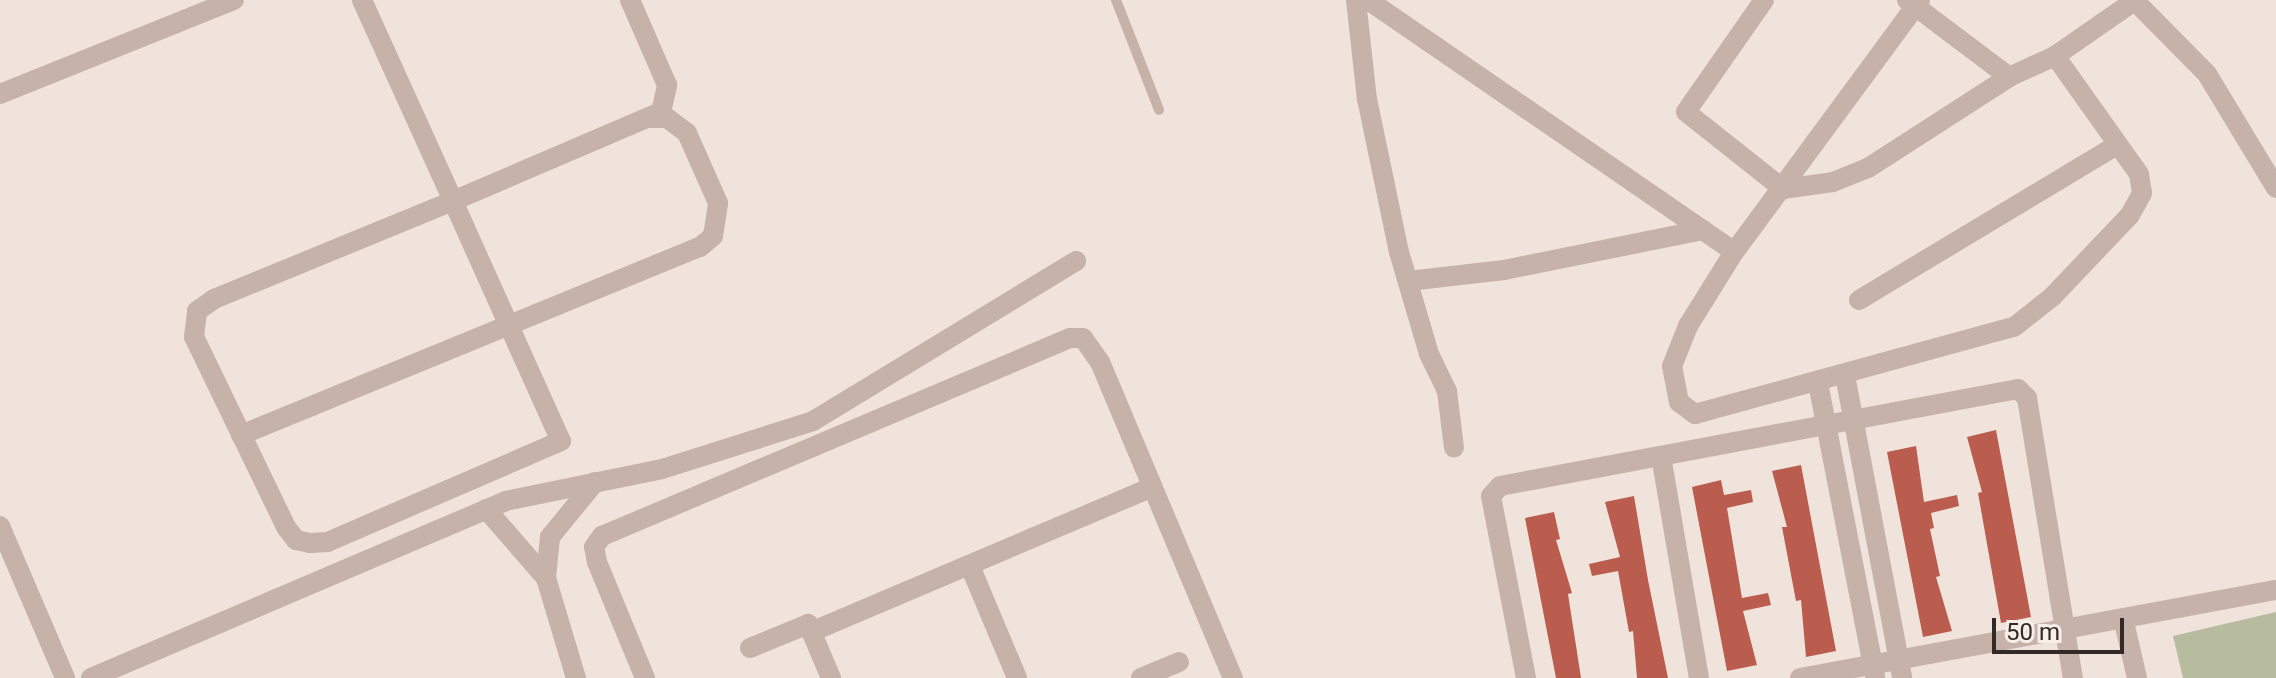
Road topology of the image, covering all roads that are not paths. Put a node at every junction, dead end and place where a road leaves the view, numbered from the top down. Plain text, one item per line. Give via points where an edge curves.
1 (234, 0) edge
2 (362, 0) edge
3 (630, 0) edge
4 (1116, 0) edge
5 (1356, 0) edge
6 (1368, 0) edge
7 (1764, 0) edge
8 (2134, 1) edge
9 (1914, 2) edge
10 (2055, 56) junction
11 (2009, 77) junction
12 (0, 94) edge
13 (1159, 110) dead end
14 (651, 118) junction
15 (2115, 146) junction
16 (2276, 188) edge
17 (1783, 189) junction
18 (453, 201) junction
19 (1703, 230) junction
20 (1734, 252) junction
21 (1076, 261) dead end
22 (1408, 281) junction
23 (1859, 300) dead end
24 (507, 322) junction
25 (1845, 375) junction
26 (1818, 383) junction
27 (1853, 419) junction
28 (1826, 424) junction
29 (241, 435) junction
30 (1454, 448) dead end
31 (1661, 456) junction
32 (595, 482) junction
33 (1153, 487) junction
34 (486, 509) junction
35 (0, 526) edge
36 (970, 566) junction
37 (546, 578) junction
38 (2276, 590) edge
39 (2124, 622) junction
40 (2064, 629) junction
41 (811, 632) junction
42 (750, 648) dead end
43 (1179, 662) dead end
44 (1901, 669) edge
45 (1874, 671) edge
46 (65, 678) edge
47 (91, 678) edge
48 (576, 678) edge
49 (645, 678) edge
50 (831, 678) edge
51 (1017, 678) edge
52 (1141, 678) edge
53 (1233, 678) edge
54 (1526, 678) edge
55 (1699, 678) edge
56 (1800, 678) edge
57 (2073, 678) edge
58 (2137, 678) edge

1 - 12 street
2 - 18 street
3 - 14 street via 667,85 661,112
4 - 13 lane
5 - 22 street via 1367,99
6 - 19 street
7 - 17 street via 1686,112
8 - 10 street
8 - 16 street via 2207,74
9 - 11 street
9 - 17 street
10 - 11 street
10 - 15 street
11 - 17 street via 1860,172
14 - 18 street
14 - 24 street via 667,118 687,133 718,203 713,236 700,247
15 - 23 street
15 - 25 street via 2139,174 2142,193 2130,215 2033,315 2014,327
17 - 20 street
18 - 24 street
18 - 29 street via 197,311 194,337
19 - 20 street
19 - 22 street via 1504,270
20 - 26 street via 1677,348 1672,366 1679,402 1695,414
21 - 32 street via 813,421 662,469
22 - 30 street via 1429,354 1447,391
24 - 29 street
24 - 29 street via 561,441 328,542 296,540
25 - 26 street
25 - 27 street
26 - 28 street
27 - 28 street
27 - 40 street via 2018,389 2027,398
27 - 44 street
28 - 31 street
28 - 45 street
31 - 54 street via 1495,489 1491,496
31 - 55 street
32 - 34 street
32 - 37 street via 550,537
33 - 36 street
33 - 49 street via 1094,348 1083,338 1070,338 602,536 594,547 597,562
33 - 53 street
34 - 37 street
34 - 47 street
35 - 46 street
36 - 41 street
36 - 51 street
37 - 48 street
38 - 39 street
39 - 40 street
39 - 58 street
40 - 44 street
40 - 57 street
41 - 42 street via 808,624
41 - 50 street
43 - 52 street
44 - 45 street
45 - 56 street

